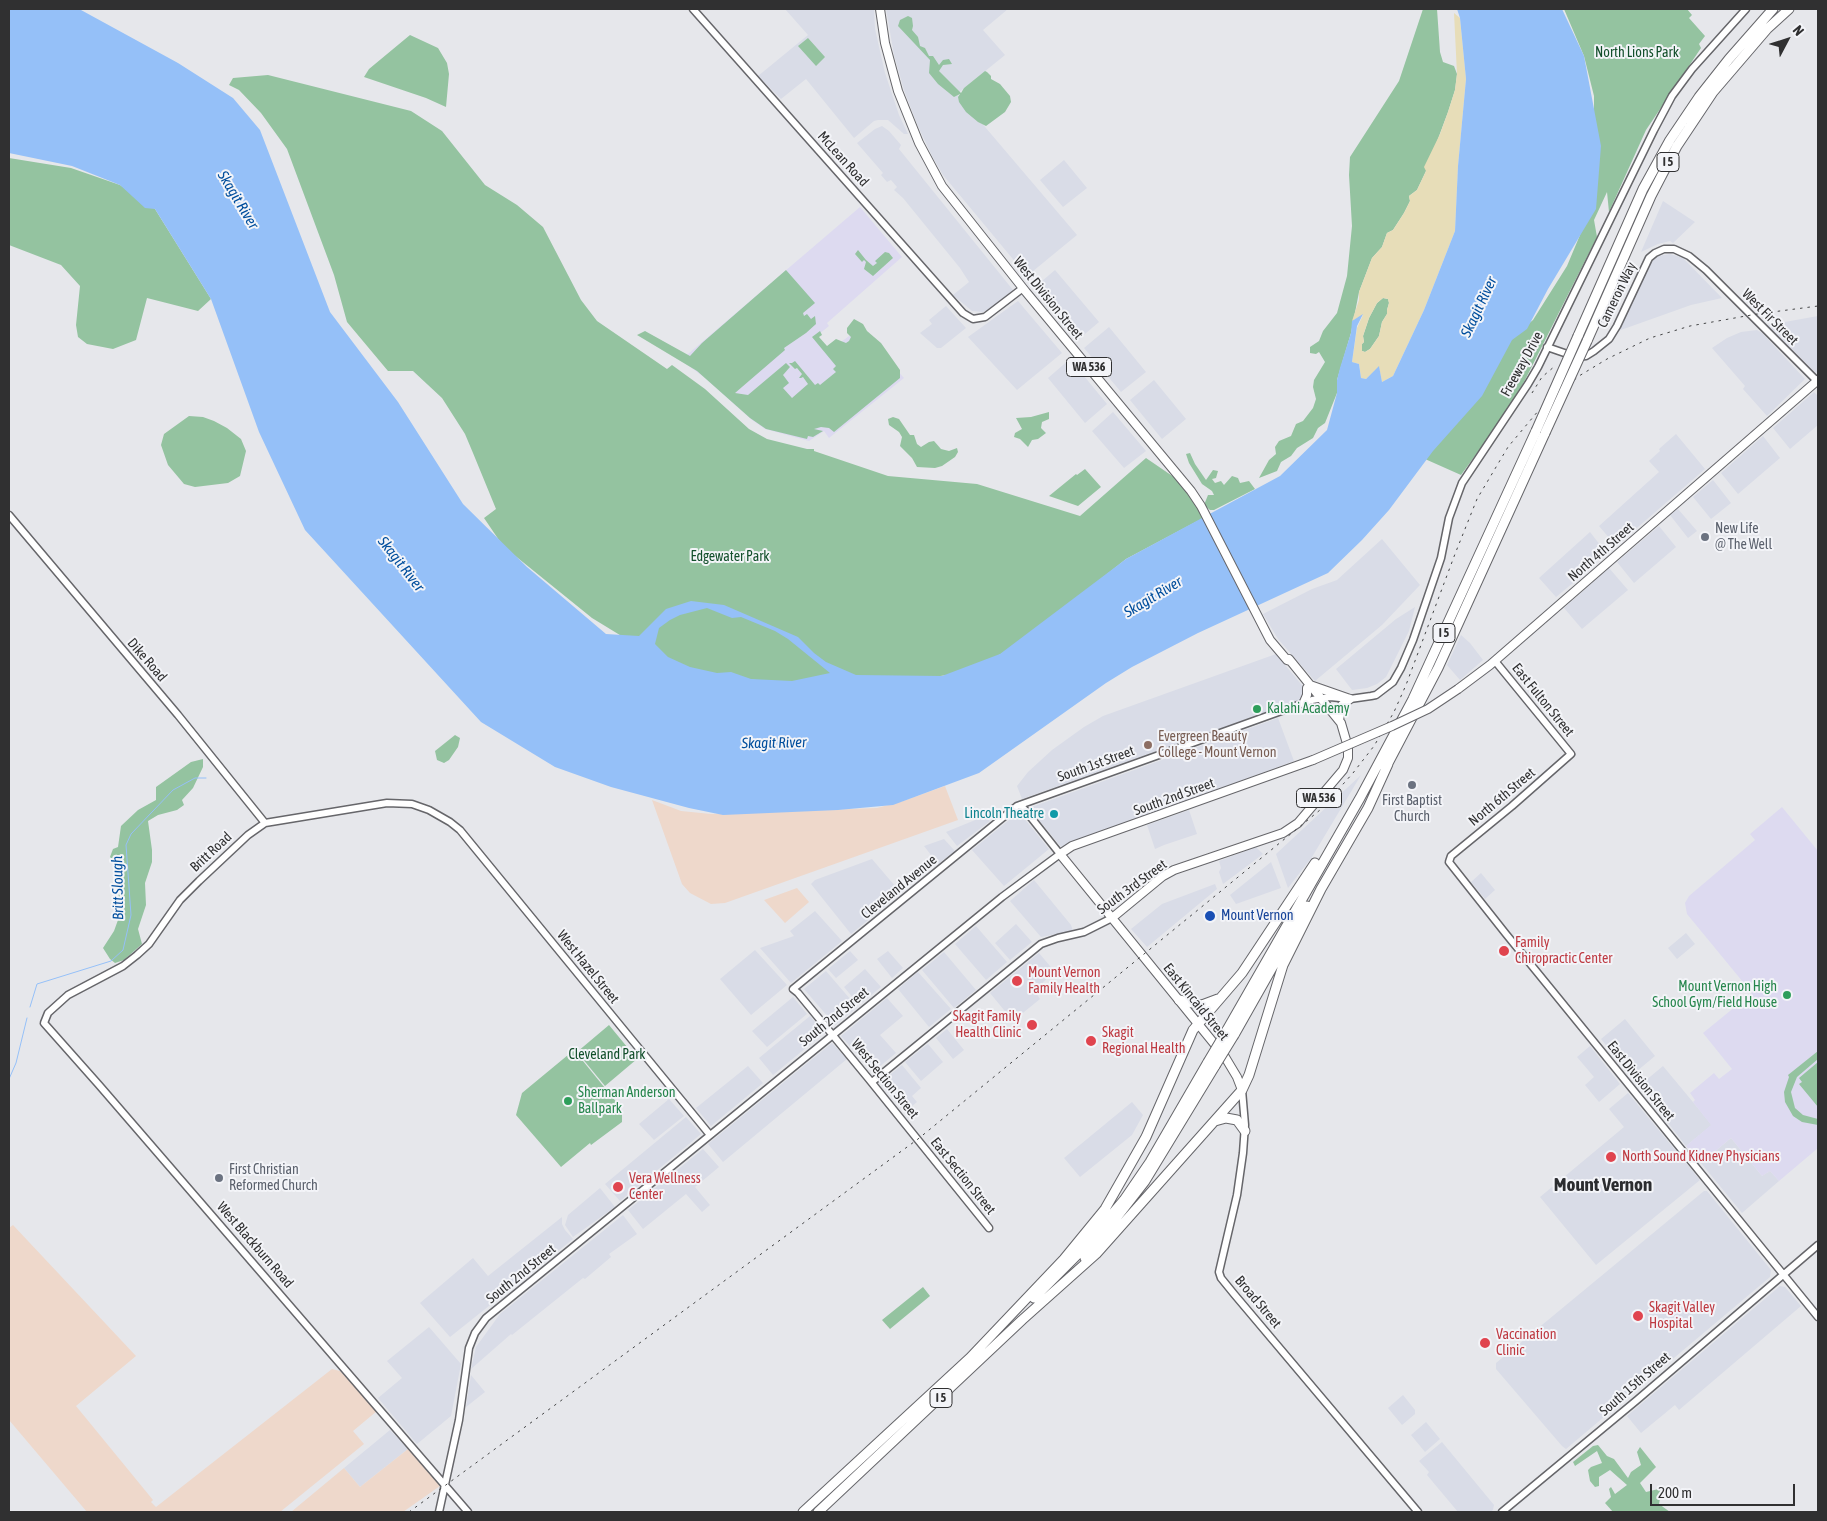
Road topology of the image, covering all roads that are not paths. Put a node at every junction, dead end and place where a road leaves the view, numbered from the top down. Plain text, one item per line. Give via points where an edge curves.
1 (694, 9) edge
2 (880, 9) edge
3 (1746, 9) edge
4 (1773, 9) edge
5 (1778, 9) edge
6 (1789, 9) edge
7 (1750, 35) junction
8 (1706, 270) joint
9 (1023, 288) junction
10 (1547, 347) junction
11 (1818, 381) edge
12 (1540, 432) junction
13 (9, 515) edge
14 (1495, 660) junction
15 (1310, 685) junction
16 (1321, 698) junction
17 (1350, 699) junction
18 (1304, 702) junction
19 (1339, 720) junction
20 (1392, 726) joint
21 (1571, 754) joint
22 (1388, 764) junction
23 (1021, 805) junction
24 (444, 818) joint
25 (264, 823) junction
26 (1341, 829) junction
27 (1060, 854) junction
28 (1450, 858) joint
29 (1112, 918) junction
30 (793, 989) joint
31 (1224, 994) junction
32 (1179, 1000) junction
33 (44, 1022) joint
34 (1198, 1024) junction
35 (1230, 1033) junction
36 (833, 1035) junction
37 (1230, 1063) joint
38 (1211, 1064) junction
39 (872, 1082) junction
40 (1242, 1090) junction
41 (1215, 1121) junction
42 (1244, 1131) junction
43 (710, 1135) junction
44 (918, 1139) joint
45 (989, 1228) dead end
46 (1818, 1244) edge
47 (1783, 1274) junction
48 (1063, 1283) junction
49 (1818, 1317) edge
50 (968, 1360) junction
51 (446, 1486) junction
52 (439, 1512) edge
53 (468, 1512) edge
54 (803, 1512) edge
55 (818, 1512) edge
56 (1418, 1512) edge
57 (1502, 1512) edge

1 - 9 street, McLean Road via 963,313 978,319 985,317
2 - 9 main road, West Division Street / WA 536 via 898,91 927,159 942,186
3 - 10 street, Freeway Drive via 1672,96
4 - 7 highway
5 - 7 highway, I 5
6 - 12 highway, I 5, bridge via 1714,92 1678,146 1651,196 1587,341
7 - 12 highway, I 5, bridge via 1670,140 1643,189
8 - 10 street, Cameron Way via 1689,256 1674,250 1654,253 1609,339 1586,356 1576,357
8 - 11 street, West Fir Street
9 - 15 main road, West Division Street / WA 536 via 1191,491 1270,640
10 - 17 street, Freeway Drive via 1528,384 1462,483 1402,668 1393,682 1376,695
11 - 14 main road, North 4th Street
12 - 22 highway, I 5 via 1438,668
12 - 26 highway, I 5 via 1413,699
13 - 25 street, Dike Road via 178,715
14 - 20 main road, North 4th Street, bridge via 1428,709
14 - 21 street, East Fulton Street
15 - 16 main road, West Division Street / WA 536
15 - 17 main road
15 - 18 main road
16 - 17 street, Freeway Drive
16 - 18 street, South 1st Street
16 - 19 main road, West Division Street / WA 536
17 - 19 main road via 1342,705
18 - 23 street, South 1st Street
19 - 29 main road, South 3rd Street / WA 536 via 1346,737 1348,758 1342,770 1298,823 1283,832 1174,870
20 - 27 main road, South 2nd Street, bridge via 1313,760 1072,846
21 - 28 street, North 6th Street
22 - 35 highway, I 5
22 - 40 highway via 1368,808 1283,965
23 - 27 street
23 - 30 street, Cleveland Avenue
24 - 25 street, Britt Road via 412,804 387,802
24 - 43 street, West Hazel Street via 460,830
25 - 33 street, Britt Road via 180,900 149,944 123,966 63,998
26 - 31 highway via 1242,973
26 - 35 highway, I 5
27 - 29 main road, East Kincaid Street
27 - 36 street, South 2nd Street via 1002,897
28 - 47 street, East Division Street via 1451,865 1490,914
29 - 32 main road, East Kincaid Street
29 - 39 street, South 3rd Street via 1084,932 1040,944
30 - 36 street, West Section Street
31 - 32 highway via 1202,1005
31 - 34 highway
32 - 34 main road, East Kincaid Street
33 - 51 street, West Blackburn Road
34 - 37 main road, East Kincaid Street
34 - 50 highway via 1146,1137 1105,1209 1064,1259
35 - 38 highway, I 5, bridge
36 - 39 street, West Section Street
36 - 43 street, South 2nd Street
37 - 40 main road, Broad Street
38 - 48 highway, I 5 via 1145,1181
38 - 50 highway, I 5 via 1124,1200 1045,1288
39 - 44 street, West Section Street
40 - 41 highway
40 - 42 street, Broad Street
41 - 42 highway via 1237,1120
41 - 48 highway via 1096,1254
42 - 56 street, Broad Street via 1237,1195 1219,1266 1221,1278
43 - 51 street, South 2nd Street via 483,1322 469,1348
44 - 45 street, East Section Street
46 - 47 street, South 15th Street
47 - 49 street, East Division Street
47 - 57 street, South 15th Street
48 - 55 highway, I 5
50 - 54 highway, I 5
51 - 52 street, South 2nd Street
51 - 53 street, West Blackburn Road

